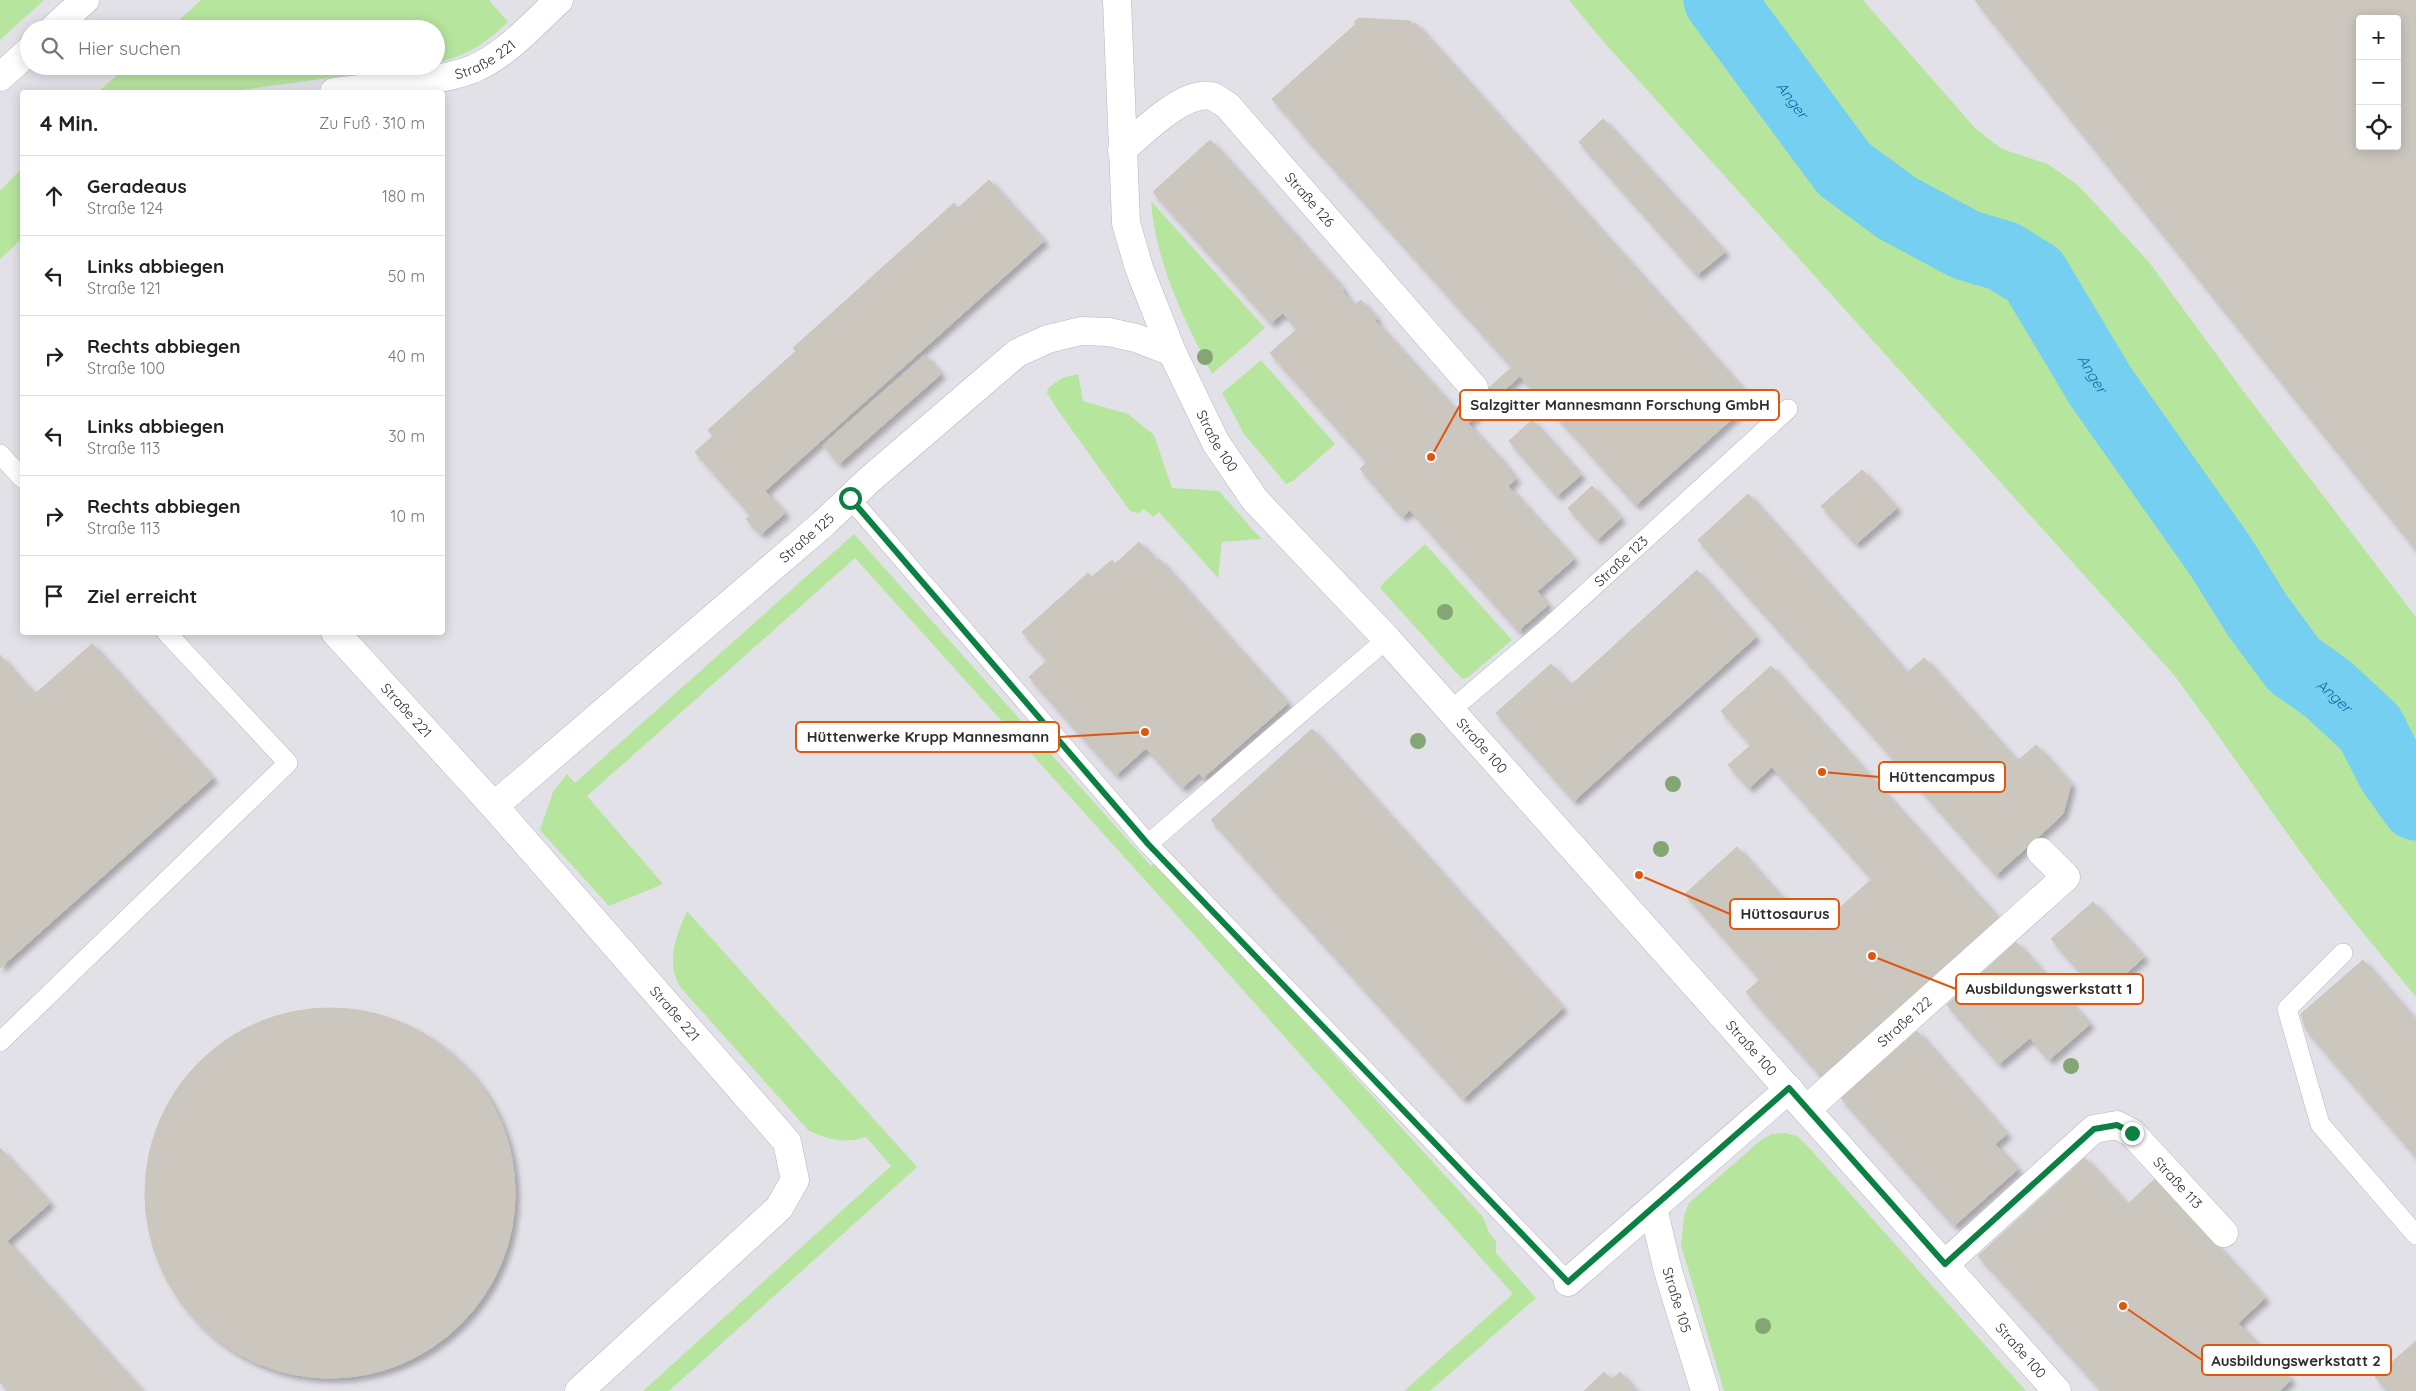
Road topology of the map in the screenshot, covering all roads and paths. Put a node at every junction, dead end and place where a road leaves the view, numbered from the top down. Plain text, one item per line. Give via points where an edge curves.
1 (85, 0) edge
2 (559, 0) edge
3 (1117, 0) edge
4 (63, 20) edge
5 (20, 59) edge
6 (0, 77) edge
7 (348, 90) edge
8 (1122, 150) junction
9 (1172, 352) junction
10 (1474, 388) dead end
11 (1788, 409) dead end
12 (0, 454) edge
13 (20, 476) edge
14 (850, 498) junction
15 (169, 635) edge
16 (338, 635) edge
17 (1387, 639) junction
18 (1450, 710) junction
19 (494, 806) junction
20 (1148, 844) junction
21 (2041, 852) dead end
22 (2343, 953) dead end
23 (0, 1042) edge
24 (1789, 1088) junction
25 (1807, 1110) junction
26 (1653, 1208) junction
27 (2224, 1233) dead end
28 (2416, 1235) edge
29 (1945, 1264) junction
30 (1568, 1282) joint
31 (579, 1391) edge
32 (1705, 1391) edge
33 (2057, 1391) edge

1 - 4 street
2 - 7 street, Straße 221 via 509,46 474,68 441,77
3 - 8 street, Straße 100
5 - 6 street
8 - 9 street, Straße 100 via 1126,223 1139,268
8 - 10 street, Straße 126 via 1169,110 1194,98 1212,96 1228,106
9 - 14 street, Straße 125 via 1109,332 1081,330 1048,339 1017,354
9 - 17 street, Straße 100 via 1216,443 1255,500
11 - 18 lane, Straße 123 via 1549,627
12 - 13 lane
14 - 19 street, Straße 125
14 - 20 lane
15 - 23 lane via 288,763
16 - 19 street, Straße 221
17 - 18 street, Straße 100
17 - 20 lane
18 - 24 street, Straße 100
19 - 31 street, Straße 221 via 786,1142 795,1180 779,1208
20 - 30 lane
21 - 25 street, Straße 122 via 2066,877
22 - 28 lane via 2287,1008 2320,1124
24 - 25 street, Straße 100
24 - 26 street
25 - 29 street, Straße 100
26 - 30 street
26 - 32 street, Straße 105 via 1668,1271
27 - 29 street, Straße 113 via 2132,1133 2117,1125 2094,1129
29 - 33 street, Straße 100

